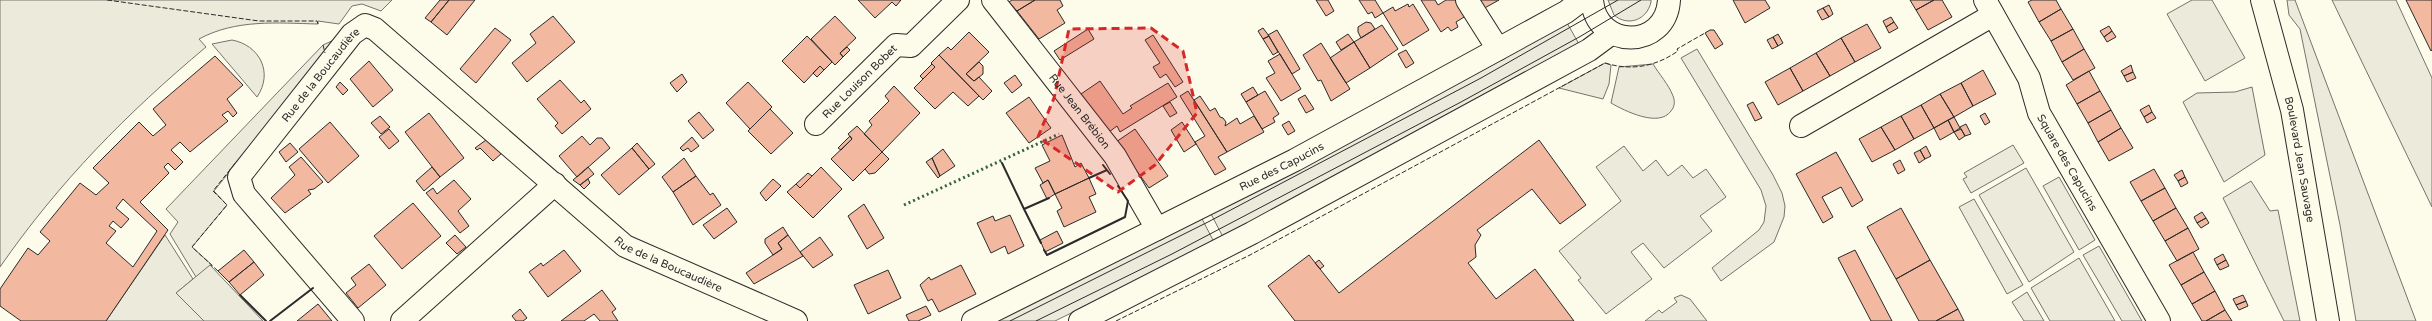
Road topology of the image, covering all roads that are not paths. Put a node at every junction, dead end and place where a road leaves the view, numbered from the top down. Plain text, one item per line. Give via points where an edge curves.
1 (958, 0) edge
2 (993, 0) edge
3 (1467, 0) edge
4 (1582, 0) edge
5 (1592, 0) edge
6 (2262, 0) edge
7 (1670, 1) edge
8 (1989, 8) edge
9 (1612, 33) junction
10 (1498, 49) junction
11 (816, 124) dead end
12 (1801, 126) dead end
13 (555, 184) junction
14 (1157, 229) junction
15 (353, 321) edge
16 (402, 321) edge
17 (796, 321) edge
18 (973, 321) edge
19 (1080, 321) edge
20 (2159, 321) edge
21 (2328, 321) edge

1 - 11 street, Rue Louison Bobet via 911,46 896,45
2 - 14 street, Rue Jean Brébion via 1116,156
3 - 10 street
4 - 10 street, Rue des Capucins via 1566,12
5 - 9 street via 1596,18
6 - 21 street, Boulevard Jean Sauvage via 2292,110
7 - 9 street via 1663,20 1649,33 1633,38
8 - 12 street
8 - 20 street, Square des Capucins via 2029,78 2040,113
9 - 19 street via 1589,50 1259,229
10 - 14 street, Rue des Capucins via 1295,160
13 - 15 street, Rue de la Boucaudière via 375,29 365,26 355,30 239,177 244,194
13 - 16 street
13 - 17 street, Rue de la Boucaudière via 625,246
14 - 18 street, Rue des Capucins

